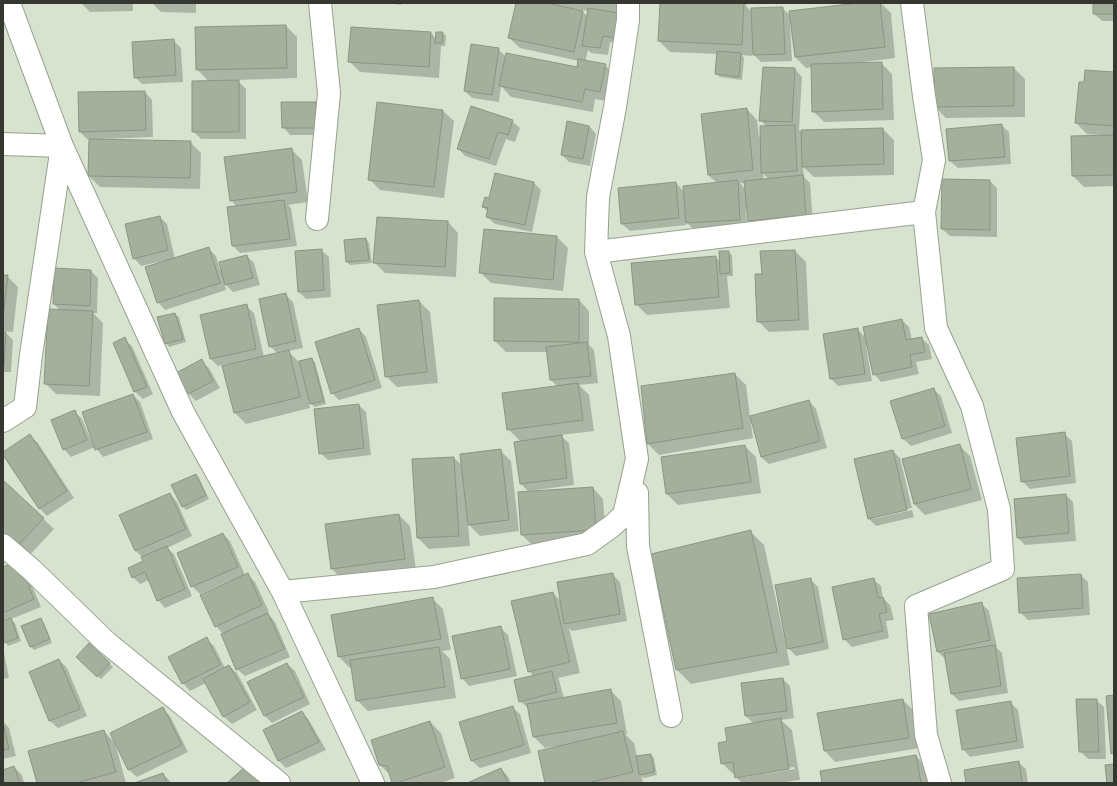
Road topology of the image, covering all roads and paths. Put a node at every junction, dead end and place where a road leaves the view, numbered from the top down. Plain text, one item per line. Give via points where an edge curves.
1 (9, 3) edge
2 (320, 3) edge
3 (628, 3) edge
4 (912, 3) edge
5 (3, 144) edge
6 (62, 146) junction
7 (924, 212) junction
8 (317, 219) dead end
9 (596, 252) junction
10 (3, 420) edge
11 (637, 459) junction
12 (3, 545) edge
13 (283, 592) junction
14 (671, 716) dead end
15 (279, 783) edge
16 (373, 783) edge
17 (940, 783) edge

1 - 6 street
2 - 8 street via 329,93
3 - 9 street via 628,20 615,107 598,197
4 - 7 street via 934,160
5 - 6 street
6 - 10 street via 25,407
6 - 13 street via 183,412
7 - 9 street
7 - 17 street via 936,328 972,406 1000,509 1003,569 916,606 926,735
9 - 11 street via 619,336
11 - 13 street via 624,515 587,544 434,577
11 - 14 street via 638,546
12 - 15 street via 106,642
13 - 16 street

